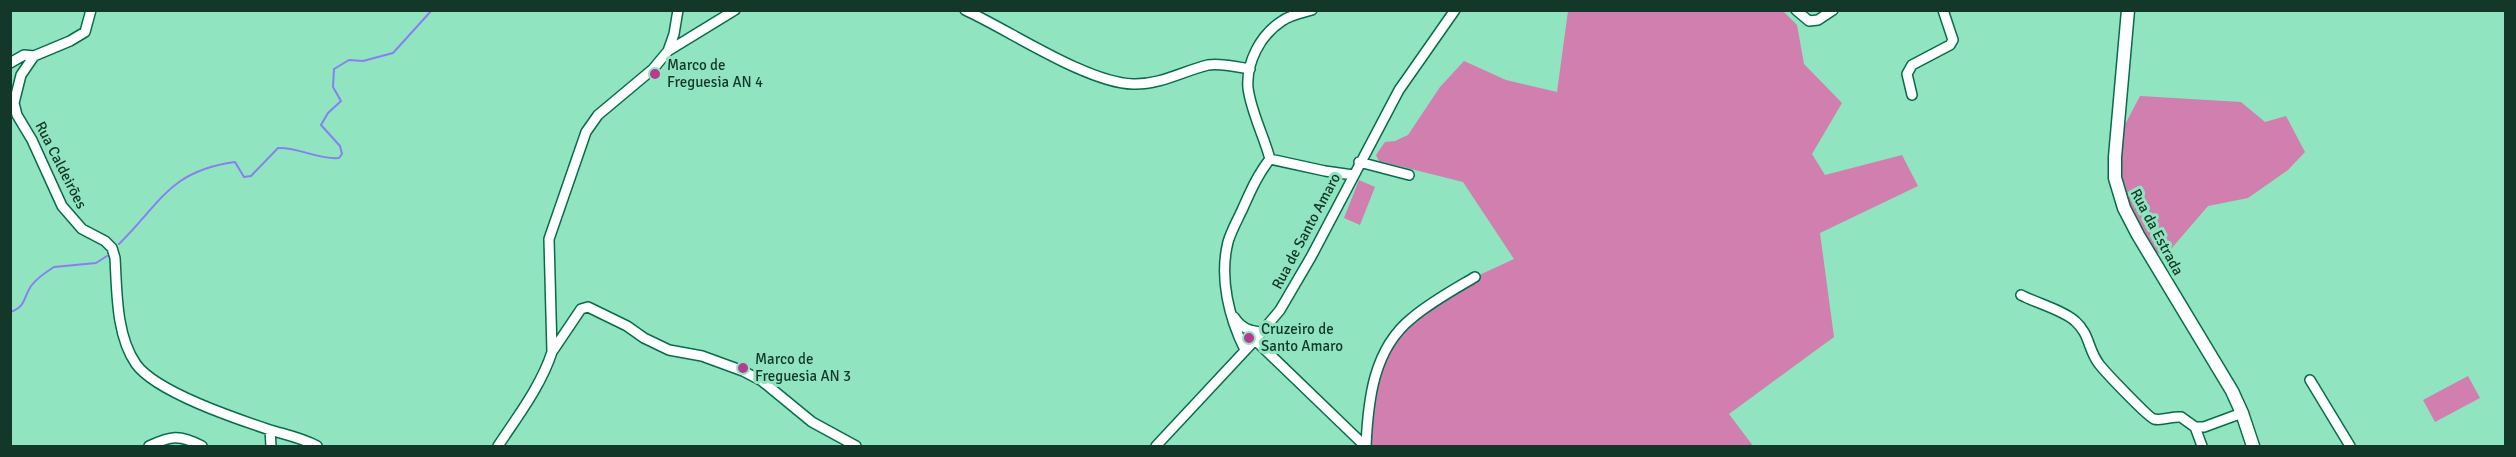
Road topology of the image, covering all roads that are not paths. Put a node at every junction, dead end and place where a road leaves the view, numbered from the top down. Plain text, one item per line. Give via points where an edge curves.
1 (91, 10) edge
2 (678, 10) edge
3 (735, 10) edge
4 (965, 10) edge
5 (1312, 10) edge
6 (1455, 10) edge
7 (1796, 10) edge
8 (1833, 10) edge
9 (1943, 10) edge
10 (2128, 10) edge
11 (669, 51) junction
12 (34, 56) junction
13 (10, 63) edge
14 (1250, 69) junction
15 (1912, 95) dead end
16 (1270, 159) junction
17 (1359, 162) junction
18 (1353, 175) junction
19 (1409, 175) dead end
20 (1475, 278) dead end
21 (2021, 296) dead end
22 (1231, 311) junction
23 (1259, 336) junction
24 (1245, 350) junction
25 (552, 352) junction
26 (2310, 380) dead end
27 (2242, 413) junction
28 (2195, 427) junction
29 (270, 430) junction
30 (1363, 446) edge
31 (149, 447) edge
32 (202, 447) edge
33 (271, 447) edge
34 (317, 447) edge
35 (498, 447) edge
36 (856, 447) edge
37 (1156, 447) edge
38 (2202, 447) edge
39 (2253, 447) edge
40 (2350, 447) edge

1 - 12 street via 85,32
2 - 11 street
3 - 11 street
4 - 14 street via 1116,82 1156,82 1216,64
5 - 14 street via 1282,21 1268,33
6 - 17 street, Rua de Santo Amaro via 1400,90
7 - 8 street via 1809,21
9 - 15 street via 1953,40 1912,65 1907,74
10 - 27 main road, Rua da Estrada via 2115,157 2119,194 2138,235 2206,345
11 - 25 street via 598,115 586,132 549,239
12 - 13 street via 24,55
12 - 29 street, Rua Caldeirões via 15,91 17,115 72,220 112,248 120,321 136,364 165,389
14 - 16 street via 1249,91
16 - 18 street
16 - 22 street via 1258,174 1228,241 1225,282
17 - 18 street, Rua de Santo Amaro
17 - 19 street
18 - 23 street, Rua de Santo Amaro via 1293,289
20 - 30 street via 1410,319 1389,344 1368,401
21 - 28 street via 2074,320 2087,335 2098,363 2148,417 2181,417
22 - 23 street via 1242,327
22 - 24 street
23 - 24 street, Rua de Santo Amaro
23 - 30 street
24 - 37 street, Rua de Santo Amaro
25 - 35 street via 531,396
25 - 36 street via 581,309 588,307 669,350 702,356 743,371 762,381 812,422
26 - 40 street
27 - 28 street
27 - 39 main road, Rua da Estrada
28 - 38 street
29 - 33 street
29 - 34 street, Rua Caldeirões via 304,439
31 - 32 street via 170,436

